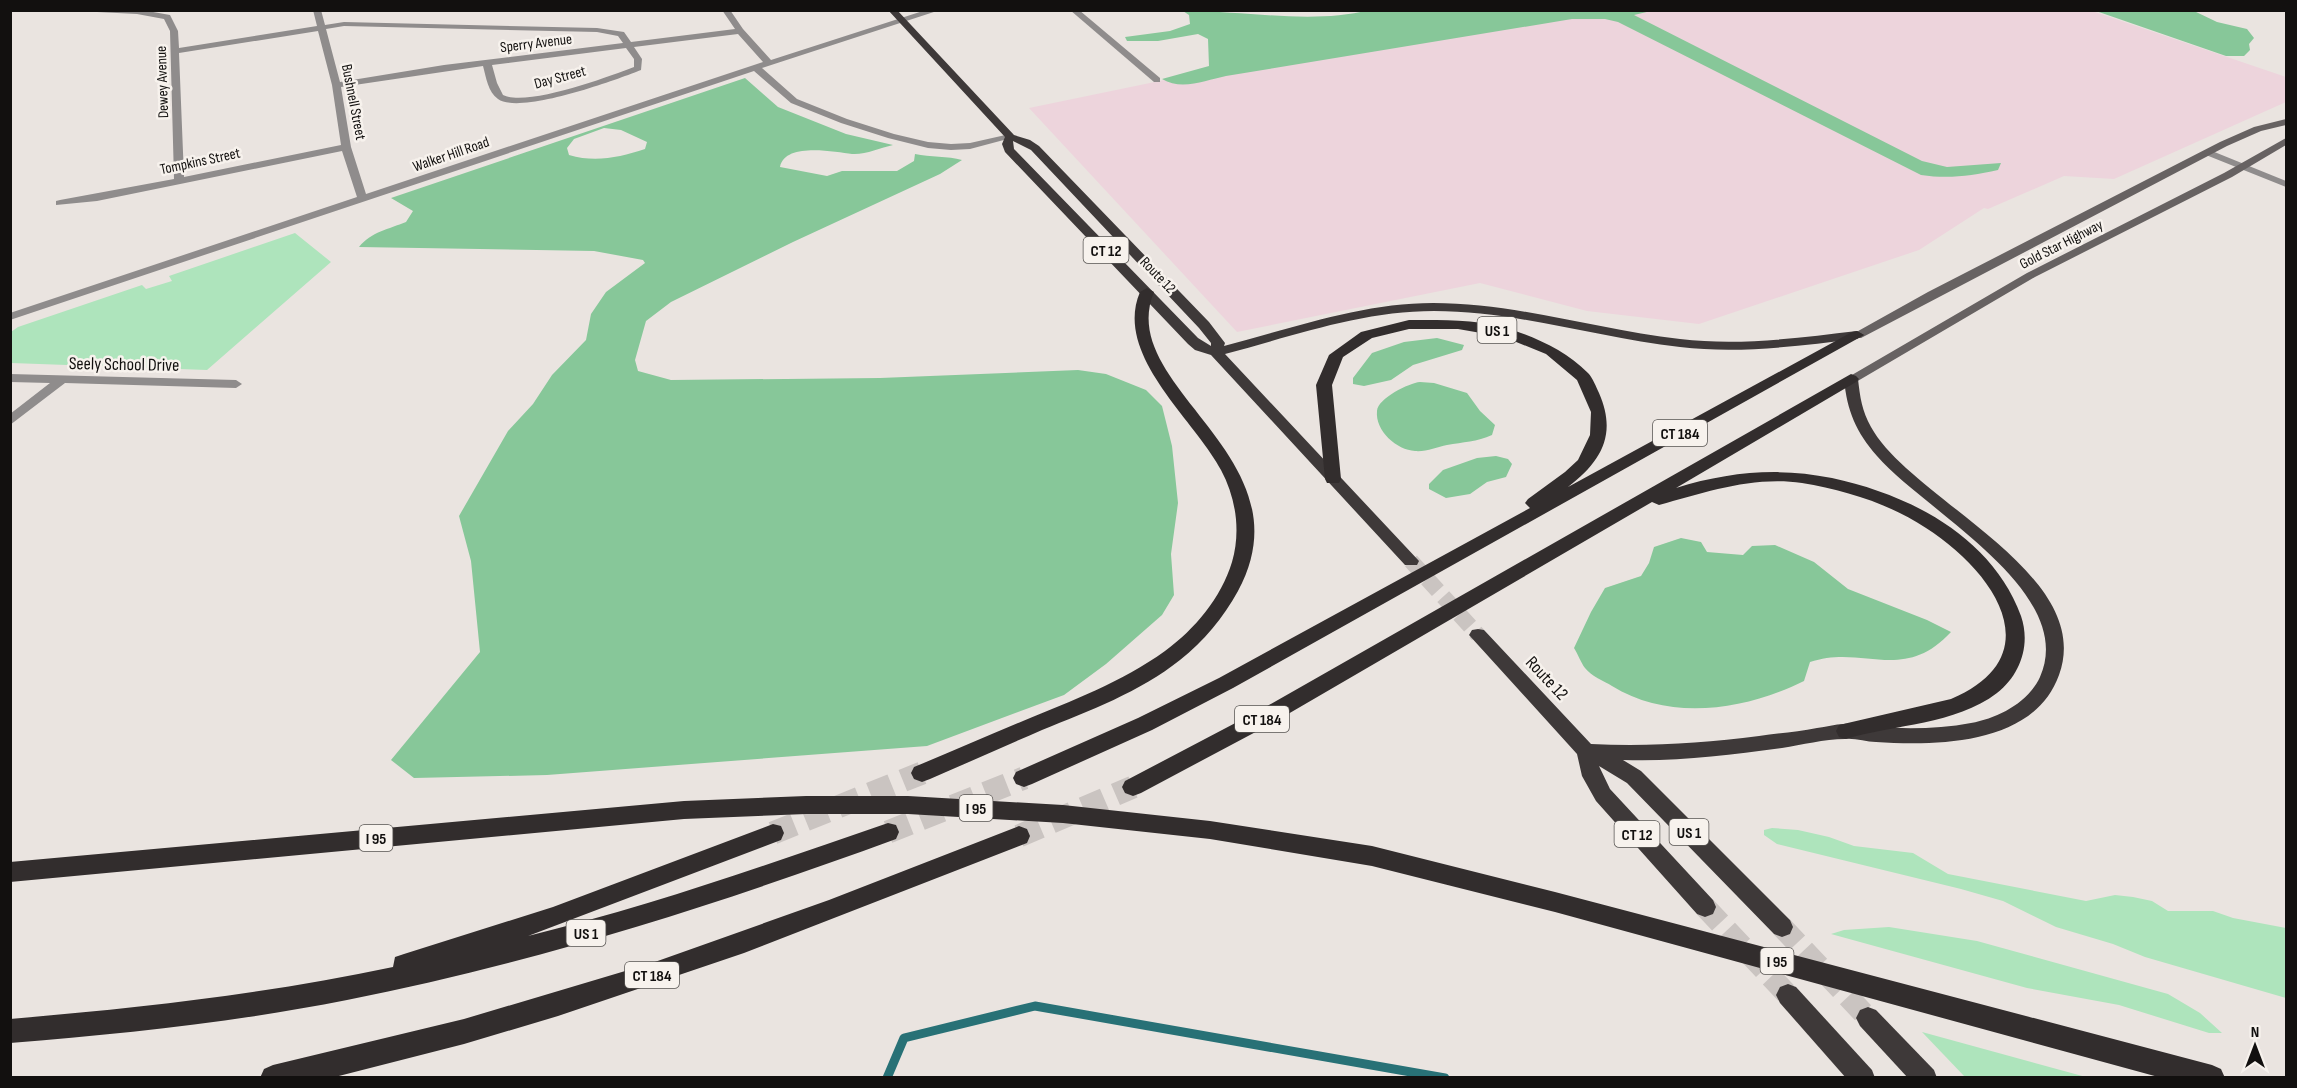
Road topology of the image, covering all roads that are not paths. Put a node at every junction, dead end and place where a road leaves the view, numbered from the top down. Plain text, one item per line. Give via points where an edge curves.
1 (61, 10) edge
2 (317, 10) edge
3 (726, 10) edge
4 (892, 10) edge
5 (936, 10) edge
6 (1074, 10) edge
7 (902, 21) junction
8 (323, 27) junction
9 (740, 31) junction
10 (629, 45) junction
11 (175, 51) junction
12 (487, 63) junction
13 (769, 63) junction
14 (756, 68) junction
15 (1157, 80) dead end
16 (336, 85) junction
17 (2286, 122) edge
18 (1010, 137) junction
19 (2286, 141) edge
20 (346, 147) junction
21 (2209, 153) junction
22 (2244, 166) junction
23 (179, 181) junction
24 (2286, 184) edge
25 (363, 200) junction
26 (60, 203) dead end
27 (1147, 292) junction
28 (10, 317) edge
29 (1857, 335) junction
30 (1216, 352) junction
31 (10, 378) edge
32 (1851, 379) junction
33 (60, 381) junction
34 (236, 384) dead end
35 (10, 422) edge
36 (1333, 479) junction
37 (1615, 516) junction
38 (1504, 530) junction
39 (1411, 561) tunnel mouth
40 (1478, 635) tunnel mouth
41 (1846, 731) junction
42 (1586, 751) junction
43 (922, 773) tunnel mouth
44 (1024, 778) tunnel mouth
45 (1133, 787) tunnel mouth
46 (888, 832) tunnel mouth
47 (773, 833) tunnel mouth
48 (1020, 836) tunnel mouth
49 (10, 872) edge
50 (1705, 907) tunnel mouth
51 (1782, 927) tunnel mouth
52 (1788, 995) tunnel mouth
53 (275, 1000) junction
54 (1868, 1018) tunnel mouth
55 (10, 1031) edge
56 (273, 1077) edge
57 (1863, 1077) edge
58 (1925, 1077) edge
59 (2212, 1077) edge

1 - 11 street, Dewey Avenue via 137,12 167,17 174,31
2 - 8 street, Bushnell Street
3 - 9 street
4 - 7 highway, Route 12 / CT 12
5 - 7 street, Walker Hill Road
6 - 15 street
7 - 13 street, Walker Hill Road
7 - 18 highway, Route 12 / CT 12
8 - 10 street via 419,24 597,30 621,34
8 - 11 street
8 - 16 street, Bushnell Street
9 - 10 street, Sperry Avenue
9 - 13 street
10 - 12 street, Sperry Avenue
10 - 12 street, Day Street via 638,59 638,68 543,97 516,101 503,99 496,92
11 - 23 street, Dewey Avenue
12 - 16 street, Sperry Avenue
13 - 14 street, Walker Hill Road
14 - 18 street via 794,102 891,136 947,147
14 - 25 street, Walker Hill Road
16 - 20 street, Bushnell Street
17 - 21 main road, Gold Star Highway / CT 184 via 2271,123
18 - 27 highway, Route 12 / CT 12 via 1010,152
18 - 30 highway, Route 12 / CT 12 via 1035,148 1210,332 1218,343
19 - 22 main road, Gold Star Highway / CT 184
20 - 23 street, Tompkins Street
20 - 25 street, Bushnell Street
21 - 22 street
21 - 29 main road, Gold Star Highway / CT 184 via 1970,272
22 - 24 street
22 - 32 main road, Gold Star Highway / CT 184 via 2031,275
23 - 26 street, Tompkins Street
25 - 28 street, Walker Hill Road
27 - 30 highway, Route 12 / CT 12 via 1196,344
27 - 43 highway via 1142,321 1159,368 1228,466 1241,499 1244,550 1230,590 1200,631 1147,673 1099,698
29 - 30 highway via 1761,346 1715,346 1485,310 1420,308 1357,316
29 - 38 highway, CT 184
30 - 36 highway, Route 12 / CT 12
31 - 33 street, Seely School Drive
32 - 37 highway, CT 184
32 - 41 highway via 1854,409 1868,436 1895,465 2017,570 2047,616 2055,650 2041,693 2007,719 1942,735
33 - 34 street, Seely School Drive
33 - 35 street
36 - 38 highway, US 1 via 1324,380 1329,365 1344,348 1376,332 1412,324 1467,325 1507,333 1548,350 1580,373 1595,396 1600,422 1594,446 1582,465
36 - 39 highway, Route 12
37 - 41 highway via 1717,483 1757,476 1790,477 1848,488 1900,506 1934,525 1973,556 1994,578 2010,606 2016,646 2005,671 1989,688 1964,702
37 - 45 highway, CT 184 via 1260,720
38 - 44 highway, US 1 via 1199,697
40 - 42 highway, Route 12 / US 1
41 - 42 highway via 1680,754
42 - 50 highway, CT 12 via 1592,776 1603,795
42 - 51 highway, US 1 via 1634,777
46 - 53 highway, US 1 via 756,881 596,930 476,961
47 - 53 highway via 510,932
48 - 56 highway, CT 184 via 836,909 646,977 444,1037
49 - 59 highway, I 95 via 741,807 908,805 1063,814 1210,830 1371,856
52 - 57 highway
53 - 55 highway, US 1 via 146,1019
54 - 58 highway

